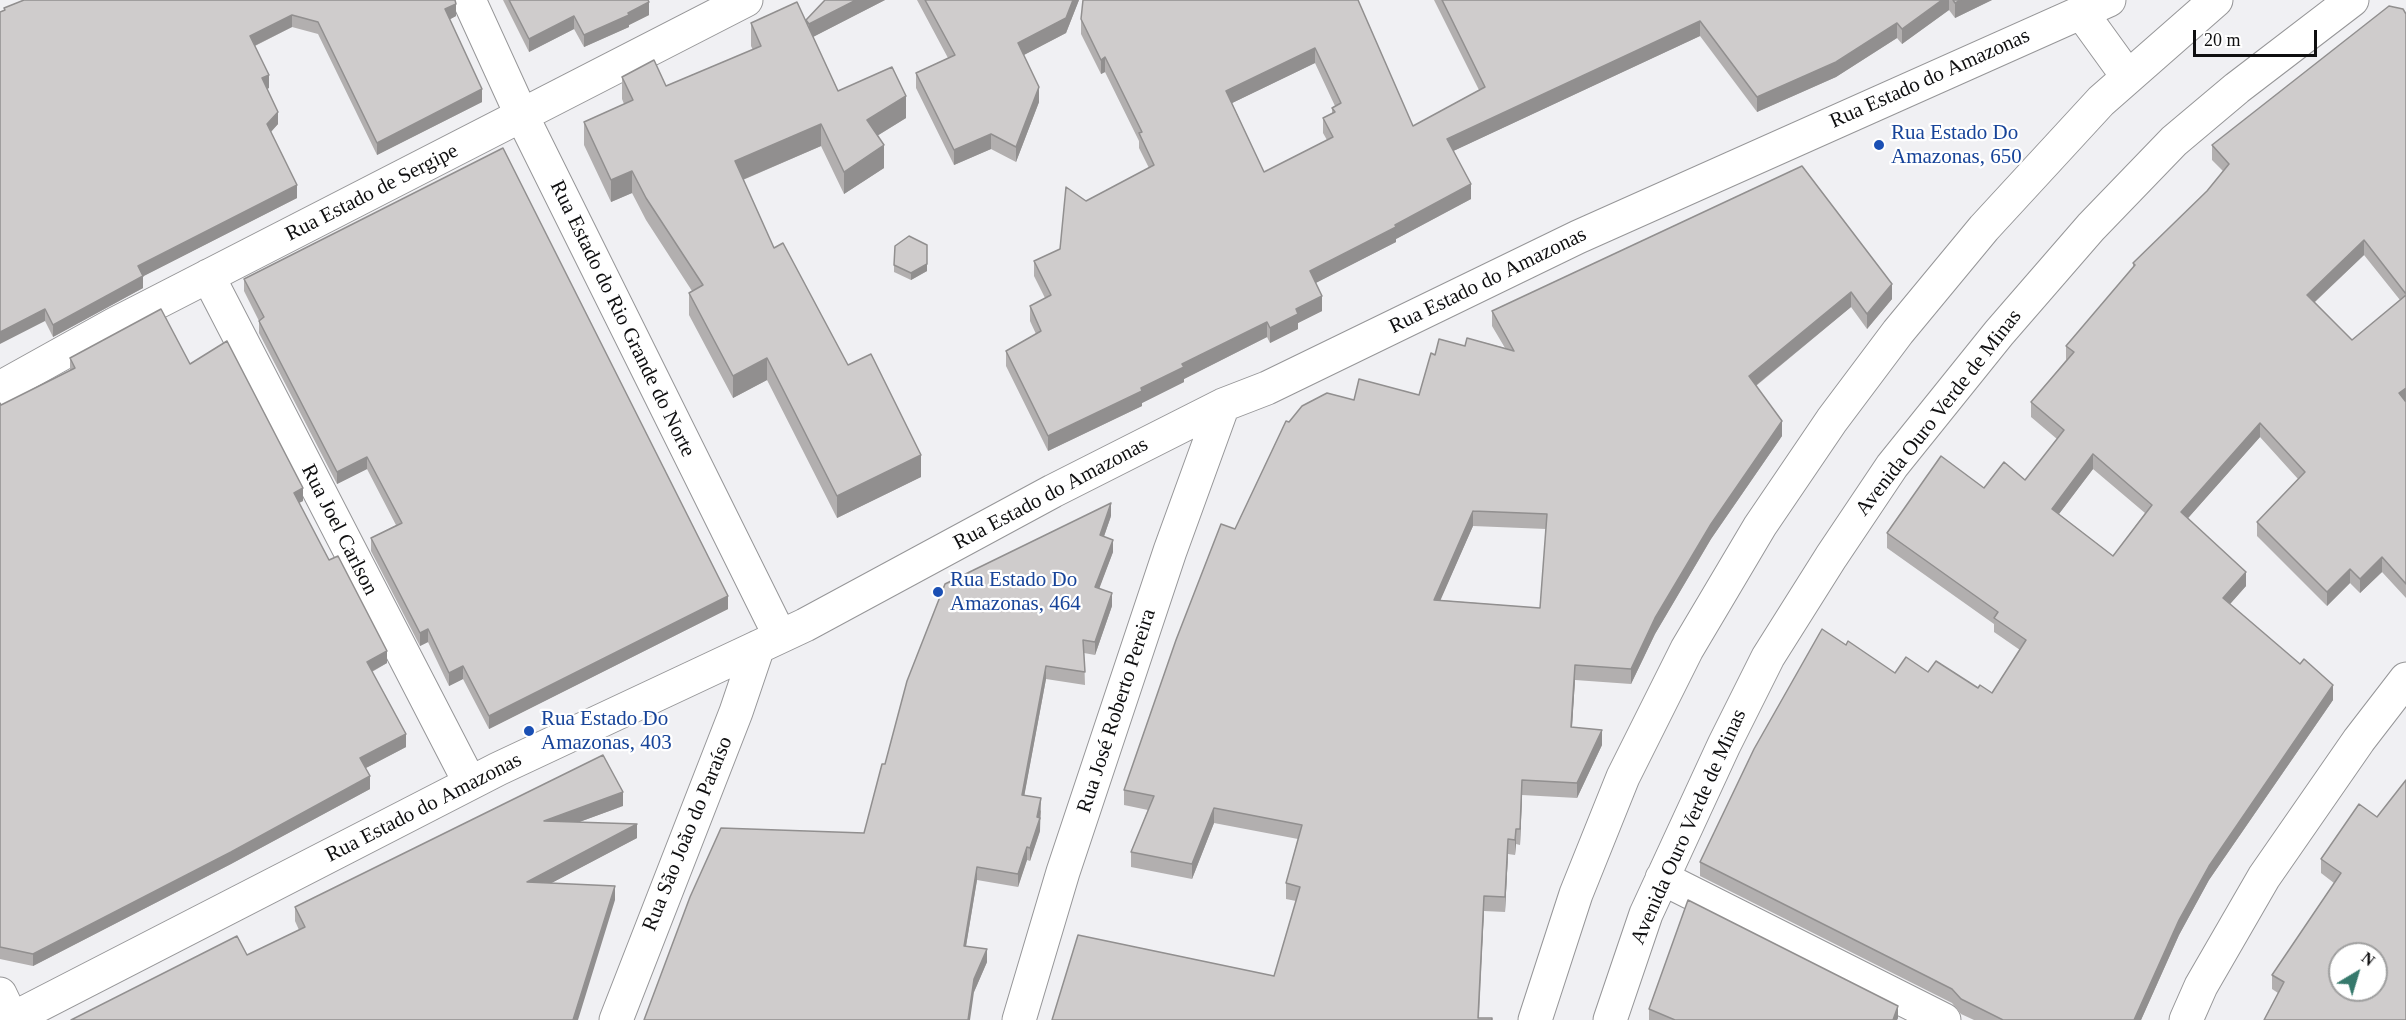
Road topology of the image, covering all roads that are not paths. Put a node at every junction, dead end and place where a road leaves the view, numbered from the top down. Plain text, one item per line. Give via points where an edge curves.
1 (469, 0) edge
2 (746, 0) edge
3 (2216, 0) edge
4 (2352, 0) edge
5 (2095, 6) edge
6 (2128, 77) junction
7 (522, 116) junction
8 (208, 276) junction
9 (0, 388) edge
10 (1224, 405) junction
11 (769, 642) junction
12 (2406, 679) edge
13 (470, 783) junction
14 (1662, 878) junction
15 (7, 1011) edge
16 (616, 1020) edge
17 (1020, 1020) edge
18 (1535, 1020) edge
19 (1610, 1020) edge
20 (1944, 1020) edge
21 (2186, 1020) edge

1 - 7 street, Rua Estado do Rio Grande do Norte
2 - 7 street, Rua Estado de Sergipe
3 - 6 street
4 - 14 street, Avenida Ouro Verde de Minas via 2174,141 2091,227 1999,333 1892,466 1768,657
5 - 6 street
5 - 10 street, Rua Estado do Amazonas via 1578,237 1267,388
6 - 18 street via 1984,228 1906,323 1832,420 1760,526 1687,649 1623,777 1576,894
7 - 8 street, Rua Estado de Sergipe
7 - 11 street, Rua Estado do Rio Grande do Norte
8 - 9 street, Rua Estado de Sergipe
8 - 13 street, Rua Joel Carlson
10 - 11 street, Rua Estado do Amazonas
10 - 17 street, Rua José Roberto Pereira via 1170,550 1063,872
11 - 13 street, Rua Estado do Amazonas
11 - 16 street, Rua São João do Paraíso via 736,712
12 - 21 street via 2264,877 2201,986
13 - 15 street, Rua Estado do Amazonas
14 - 19 street, Avenida Ouro Verde de Minas
14 - 20 street

